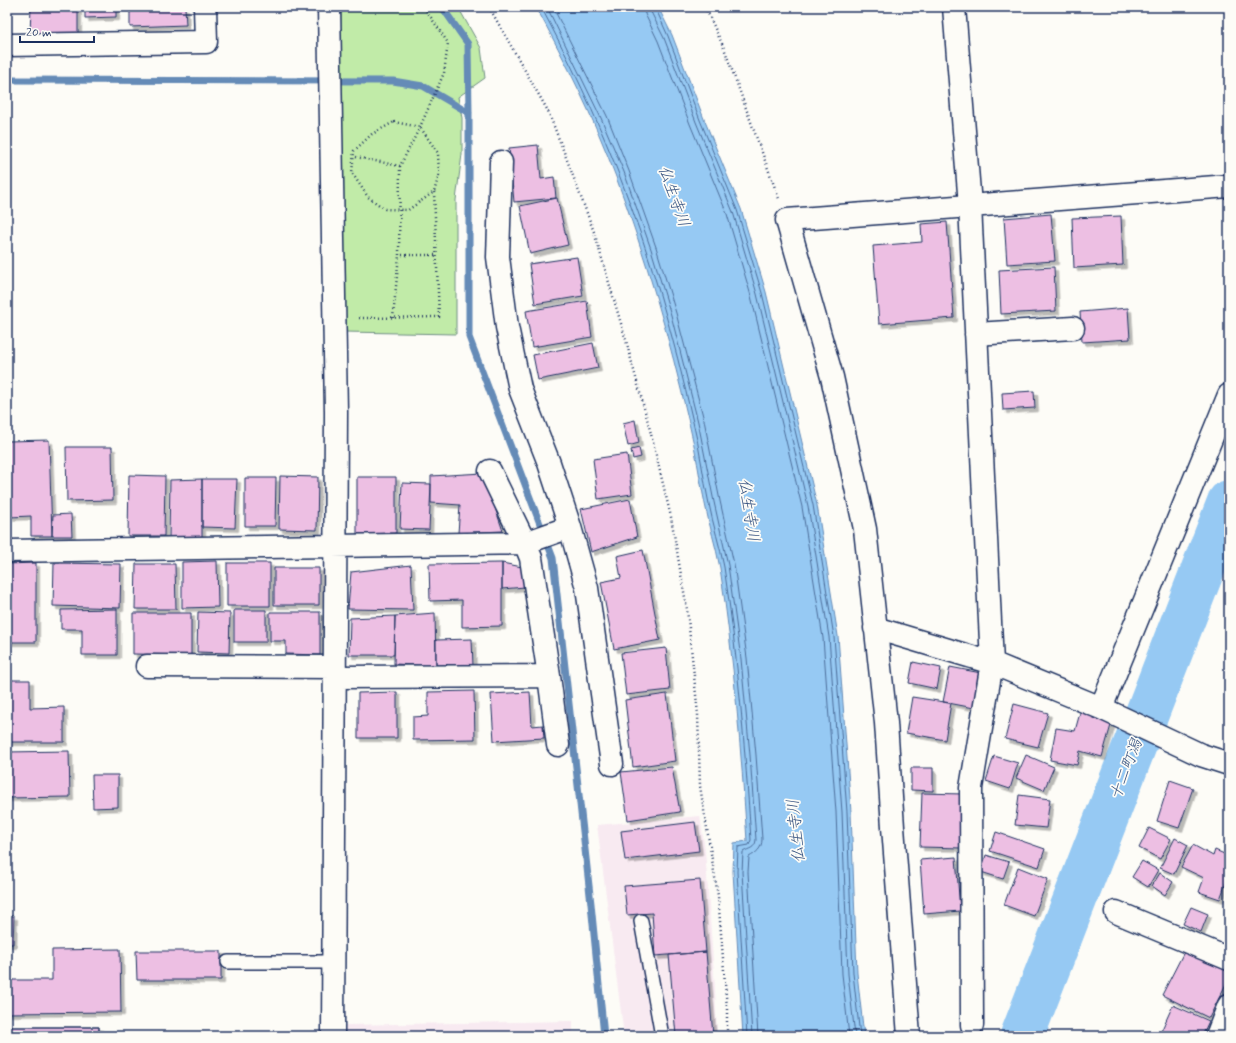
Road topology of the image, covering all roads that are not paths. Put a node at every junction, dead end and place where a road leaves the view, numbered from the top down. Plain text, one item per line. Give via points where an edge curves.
1 (205, 7) edge
2 (329, 7) edge
3 (954, 7) edge
4 (7, 45) edge
5 (502, 162) dead end
6 (1229, 186) edge
7 (970, 205) junction
8 (1073, 328) dead end
9 (976, 334) junction
10 (1229, 395) edge
11 (490, 471) dead end
12 (570, 527) junction
13 (525, 543) junction
14 (334, 546) junction
15 (7, 551) edge
16 (875, 628) junction
17 (992, 663) junction
18 (147, 666) dead end
19 (334, 672) junction
20 (549, 676) junction
21 (1101, 708) junction
22 (558, 745) dead end
23 (612, 764) dead end
24 (1229, 764) edge
25 (1116, 912) dead end
26 (641, 921) dead end
27 (1229, 959) edge
28 (228, 962) dead end
29 (332, 962) junction
30 (1229, 1005) edge
31 (972, 1025) dead end
32 (333, 1036) edge
33 (662, 1036) edge
34 (909, 1036) edge
35 (1217, 1036) edge

1 - 4 street via 206,42
2 - 14 street via 335,318
3 - 7 street
5 - 12 street via 498,257 506,327 520,389 549,462
6 - 7 street
7 - 9 street
7 - 16 street via 786,220 832,377 865,529
8 - 9 street
9 - 17 street
10 - 21 street
11 - 13 street
12 - 13 street
12 - 23 street via 587,588
13 - 14 street
13 - 20 street via 531,558
14 - 15 street
14 - 19 street
16 - 17 street
16 - 34 street via 886,723
17 - 21 street
17 - 31 street via 971,788
18 - 19 street
19 - 20 street
19 - 29 street
20 - 22 street
21 - 24 street via 1201,755
25 - 27 street
26 - 33 lane
28 - 29 lane
29 - 32 street
30 - 35 street

